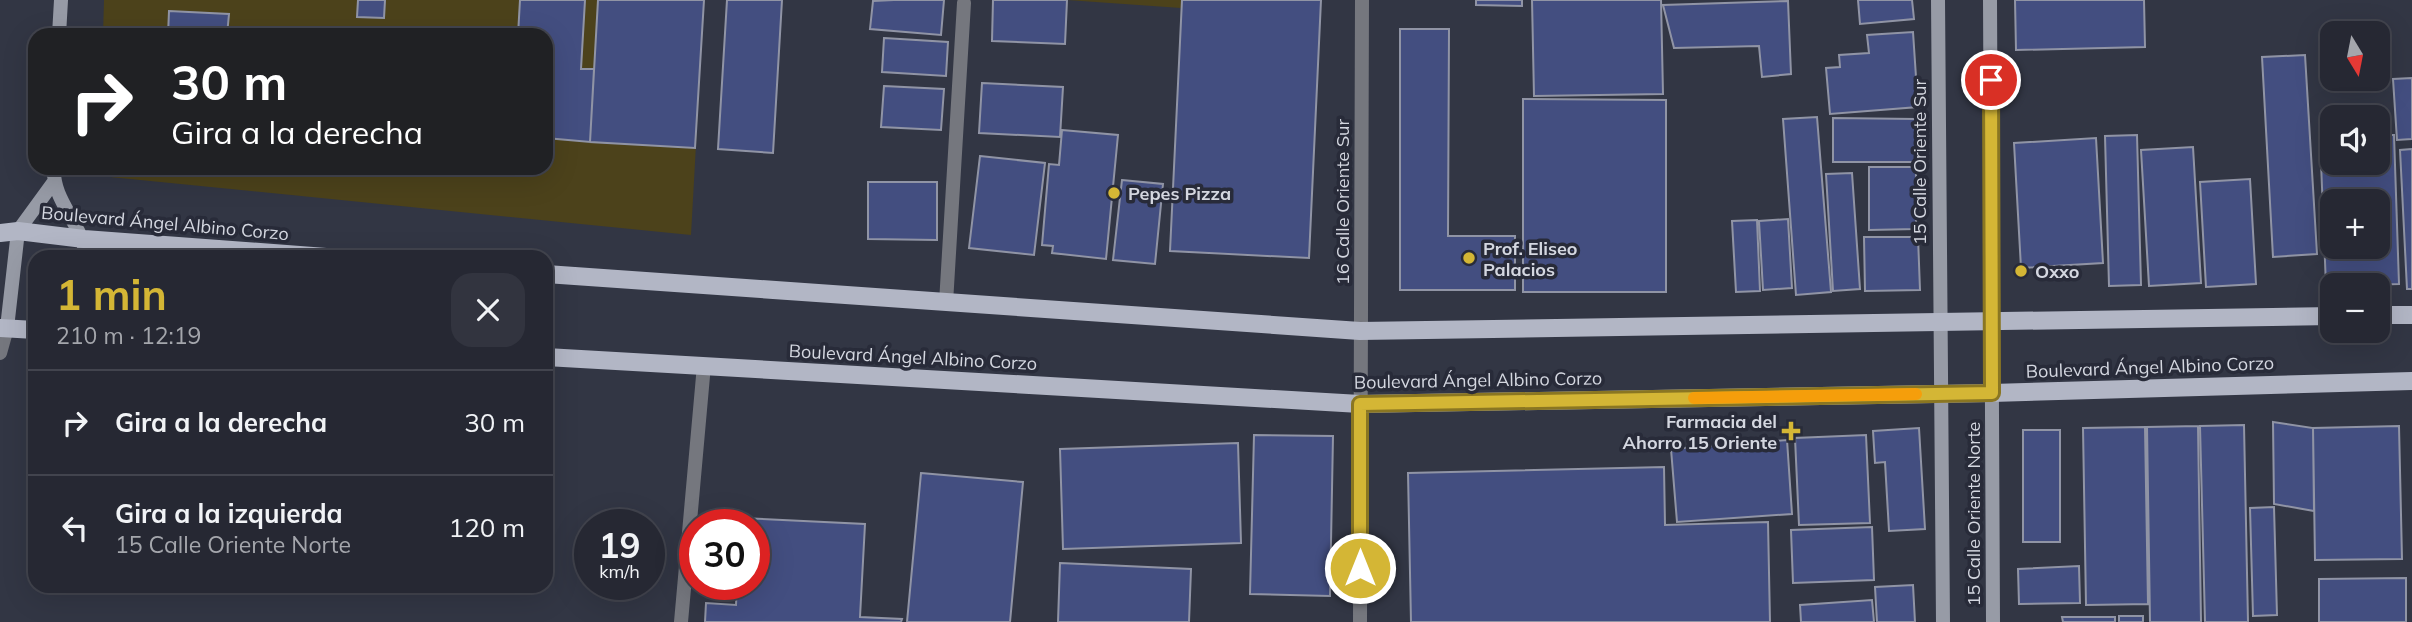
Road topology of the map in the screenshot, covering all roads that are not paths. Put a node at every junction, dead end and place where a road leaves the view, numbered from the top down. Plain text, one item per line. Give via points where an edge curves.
1 (61, 0) edge
2 (1362, 0) edge
3 (1938, 0) edge
4 (1990, 0) edge
5 (964, 3) dead end
6 (59, 28) edge
7 (54, 175) edge
8 (53, 183) junction
9 (9, 232) edge
10 (85, 248) edge
11 (139, 250) edge
12 (553, 275) edge
13 (946, 303) junction
14 (2390, 315) edge
15 (2412, 315) edge
16 (2320, 316) edge
17 (1992, 322) junction
18 (1939, 325) junction
19 (3, 328) edge
20 (28, 330) edge
21 (1360, 331) junction
22 (0, 353) edge
23 (553, 357) edge
24 (704, 365) junction
25 (2412, 380) edge
26 (1942, 393) junction
27 (1992, 393) junction
28 (1360, 404) junction
29 (681, 622) edge
30 (1360, 622) edge
31 (1943, 622) edge
32 (1993, 622) edge

1 - 6 main road
2 - 21 street, 16 Calle Oriente Sur
3 - 18 main road, 15 Calle Oriente Sur
4 - 17 main road
5 - 13 street
7 - 8 main road
8 - 9 main road
8 - 10 main road
9 - 10 main road, Boulevard Ángel Albino Corzo
9 - 19 main road
10 - 11 main road, Boulevard Ángel Albino Corzo
12 - 13 main road
13 - 21 main road
14 - 15 main road
16 - 17 main road
17 - 18 main road
17 - 27 main road, 15 Calle Oriente Norte
18 - 21 main road
18 - 26 main road, 15 Calle Oriente Norte
19 - 20 main road
19 - 22 street
21 - 28 street, 16 Calle Oriente Sur
23 - 24 main road, Boulevard Ángel Albino Corzo
24 - 28 main road, Boulevard Ángel Albino Corzo
24 - 29 street
25 - 27 main road, Boulevard Ángel Albino Corzo
26 - 27 main road, Boulevard Ángel Albino Corzo
26 - 28 main road, Boulevard Ángel Albino Corzo
26 - 31 main road, 15 Calle Oriente Norte
27 - 32 main road, 15 Calle Oriente Norte
28 - 30 street, 16 Calle Oriente Sur

